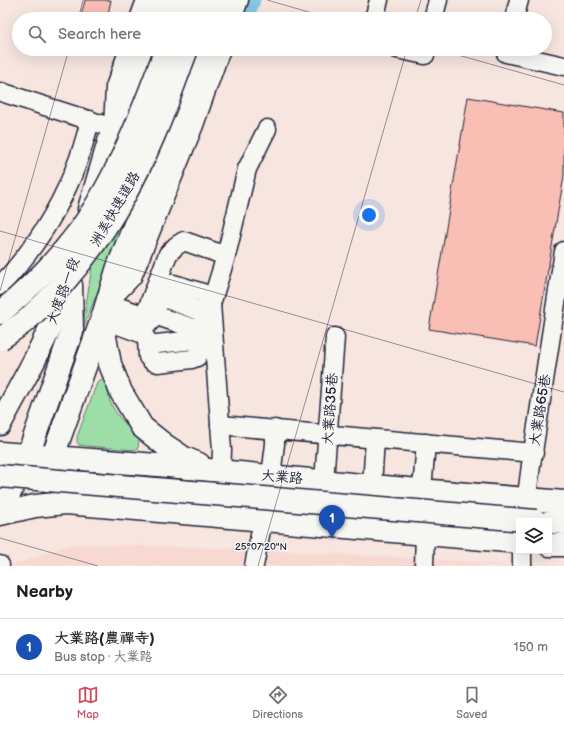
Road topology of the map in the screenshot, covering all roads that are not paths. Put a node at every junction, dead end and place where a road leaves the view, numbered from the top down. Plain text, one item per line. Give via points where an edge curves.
1 (146, 0) edge
2 (162, 0) edge
3 (184, 0) edge
4 (204, 0) edge
5 (221, 0) edge
6 (239, 0) edge
7 (379, 0) edge
8 (438, 0) edge
9 (519, 0) edge
10 (142, 12) edge
11 (158, 12) edge
12 (180, 12) edge
13 (200, 12) edge
14 (217, 12) edge
15 (235, 12) edge
16 (376, 12) edge
17 (435, 12) edge
18 (516, 12) edge
19 (126, 56) edge
20 (142, 56) edge
21 (163, 56) edge
22 (184, 56) edge
23 (199, 56) edge
24 (218, 56) edge
25 (519, 56) edge
26 (564, 66) edge
27 (1, 92) edge
28 (90, 120) junction
29 (113, 128) junction
30 (267, 129) dead end
31 (564, 251) edge
32 (226, 256) junction
33 (70, 274) junction
34 (0, 286) edge
35 (211, 304) junction
36 (105, 311) junction
37 (0, 313) edge
38 (154, 314) junction
39 (206, 321) junction
40 (134, 330) junction
41 (335, 337) dead end
42 (0, 339) edge
43 (0, 424) edge
44 (220, 425) junction
45 (276, 429) junction
46 (328, 435) junction
47 (375, 439) junction
48 (426, 443) junction
49 (0, 453) edge
50 (534, 453) junction
51 (28, 455) junction
52 (53, 457) junction
53 (221, 472) junction
54 (0, 476) edge
55 (271, 476) junction
56 (324, 481) junction
57 (372, 486) junction
58 (422, 490) junction
59 (526, 498) junction
60 (564, 502) edge
61 (36, 506) junction
62 (0, 514) edge
63 (524, 518) edge
64 (516, 519) edge
65 (263, 520) junction
66 (552, 522) edge
67 (564, 523) edge
68 (425, 533) junction
69 (516, 542) edge
70 (552, 544) edge
71 (564, 545) edge
72 (522, 554) edge
73 (254, 566) edge
74 (424, 566) edge
75 (522, 566) edge

1 - 10 street
2 - 11 main road
3 - 12 main road
4 - 13 main road
5 - 14 main road
6 - 15 street
7 - 16 street
8 - 17 street
9 - 18 street
19 - 29 street, 大度路一段 via 115,87
20 - 29 main road, 大度路一段
21 - 37 main road, 洲美快速道路, bridge via 125,151 80,230 52,264
22 - 42 main road, 洲美快速道路, bridge via 153,137 128,191 97,242 67,280 28,318
23 - 36 main road via 118,267
24 - 36 street via 132,277
25 - 26 street
27 - 28 street
28 - 29 street
28 - 34 street via 78,159 61,200 40,237
29 - 33 main road, 大度路一段
30 - 32 street via 247,169
31 - 50 street, 大業路65巷
32 - 35 street
32 - 36 street via 184,241 168,254 146,312 140,314
33 - 43 main road, 大度路一段 via 47,334
33 - 51 main road via 72,331
35 - 38 street via 204,293 166,284
35 - 39 street
35 - 44 street
36 - 40 street
36 - 52 main road
36 - 53 main road via 110,364 121,392 142,427 184,458
38 - 39 street via 193,328
38 - 40 street via 152,321 143,328
39 - 40 street via 196,357 192,359 158,363 152,361 148,357 147,340 143,334
41 - 46 street, 大業路35巷
44 - 45 street
44 - 53 street
45 - 46 street
45 - 55 street
46 - 47 street
46 - 56 street, 大業路35巷
47 - 48 street
47 - 57 street
48 - 50 street
48 - 58 street
49 - 51 main road, 大業路
50 - 59 street, 大業路65巷
51 - 52 main road, 大業路
51 - 62 main road
52 - 53 main road, 大業路
52 - 61 main road
53 - 55 main road, 大業路
54 - 64 main road, bridge
55 - 56 main road, 大業路
56 - 57 main road, 大業路
57 - 58 main road, 大業路
58 - 59 main road, 大業路
59 - 60 main road, 大業路
59 - 63 street, 大業路65巷
61 - 62 main road
61 - 65 main road via 66,503
65 - 68 main road
65 - 73 street
66 - 67 main road
68 - 69 main road
68 - 74 street
70 - 71 main road
72 - 75 street

